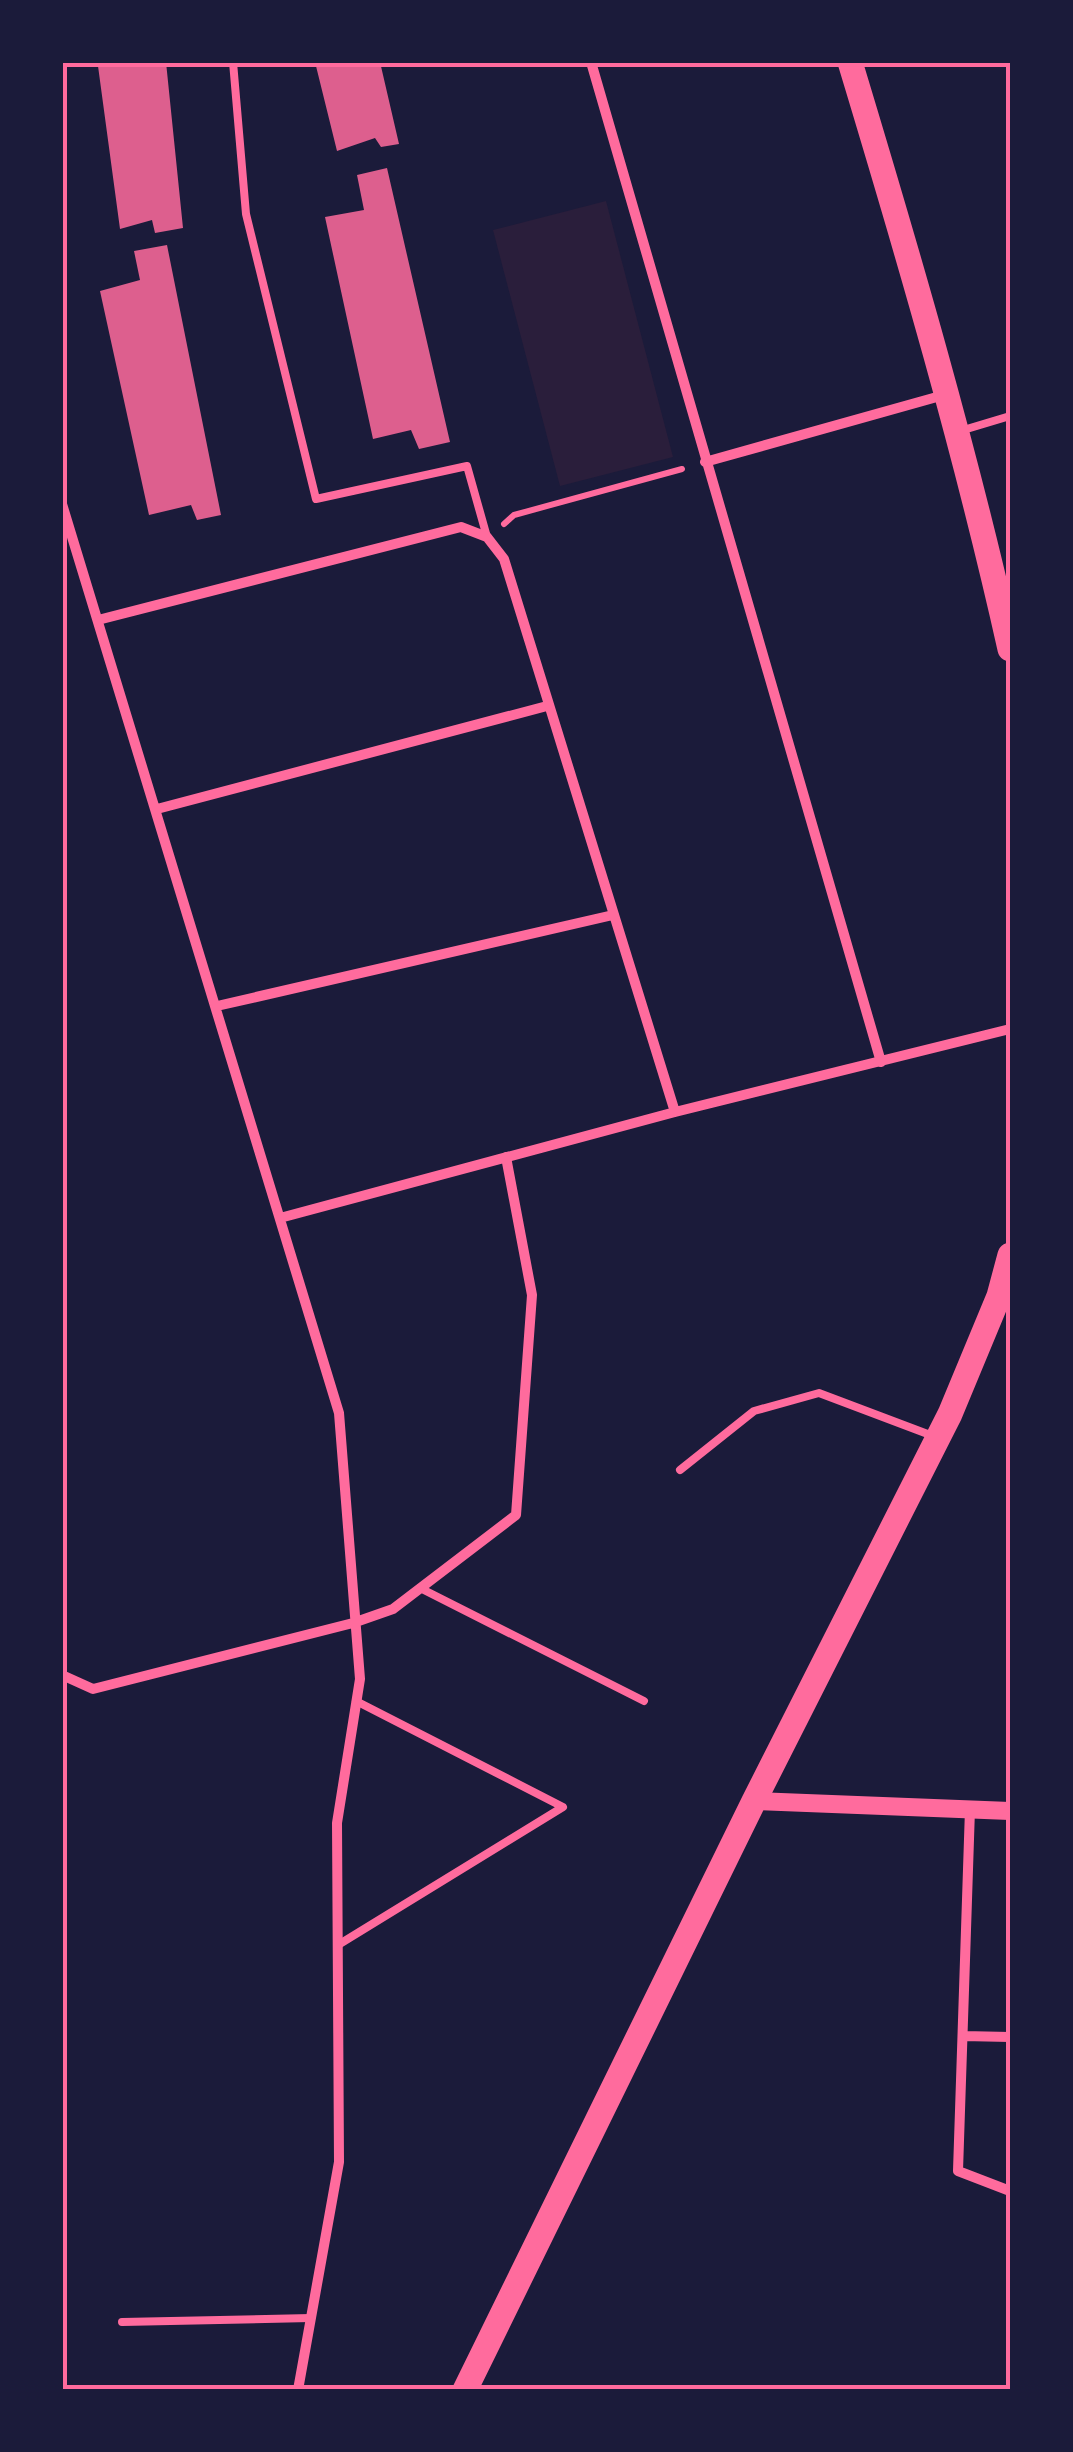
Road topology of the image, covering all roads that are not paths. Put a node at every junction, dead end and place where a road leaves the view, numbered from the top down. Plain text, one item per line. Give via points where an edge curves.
1 (233, 62) edge
2 (591, 62) edge
3 (850, 62) edge
4 (944, 395) junction
5 (1010, 416) edge
6 (956, 433) junction
7 (705, 462) junction
8 (62, 504) edge
9 (488, 537) junction
10 (98, 620) junction
11 (1010, 650) edge
12 (547, 706) junction
13 (157, 808) junction
14 (613, 915) junction
15 (216, 1006) junction
16 (1010, 1029) edge
17 (881, 1062) junction
18 (675, 1112) junction
19 (506, 1157) junction
20 (280, 1218) junction
21 (1010, 1255) edge
22 (938, 1438) junction
23 (680, 1470) dead end
24 (420, 1588) junction
25 (353, 1623) junction
26 (62, 1675) edge
27 (356, 1701) junction
28 (644, 1701) dead end
29 (754, 1802) junction
30 (970, 1809) junction
31 (1010, 1810) edge
32 (337, 1946) junction
33 (962, 2036) junction
34 (1010, 2037) edge
35 (1010, 2191) edge
36 (311, 2318) junction
37 (122, 2322) dead end
38 (298, 2390) edge
39 (465, 2390) edge

1 - 9 lane via 246,214 316,499 467,466
2 - 7 street
3 - 4 main road
4 - 6 main road
4 - 7 street
5 - 6 lane
6 - 11 main road
7 - 17 street
8 - 10 street
9 - 10 street via 462,527
9 - 12 street via 504,559
10 - 13 street
12 - 13 street
12 - 14 street
13 - 15 street
14 - 15 street
14 - 18 street
15 - 20 street
16 - 17 street
17 - 18 street
18 - 19 street
19 - 20 street
19 - 24 street via 532,1295 516,1515
20 - 25 street via 339,1413
21 - 22 main road
22 - 23 lane via 819,1393 754,1410
22 - 29 main road
24 - 25 street via 394,1609
24 - 28 lane
25 - 26 street via 93,1690
25 - 27 street
27 - 32 street via 336,1823
27 - 32 lane via 562,1807
29 - 30 street
29 - 39 main road
30 - 31 street
30 - 33 street
32 - 36 street via 339,2162
33 - 34 street
33 - 35 street via 958,2171
36 - 37 lane
36 - 38 street

